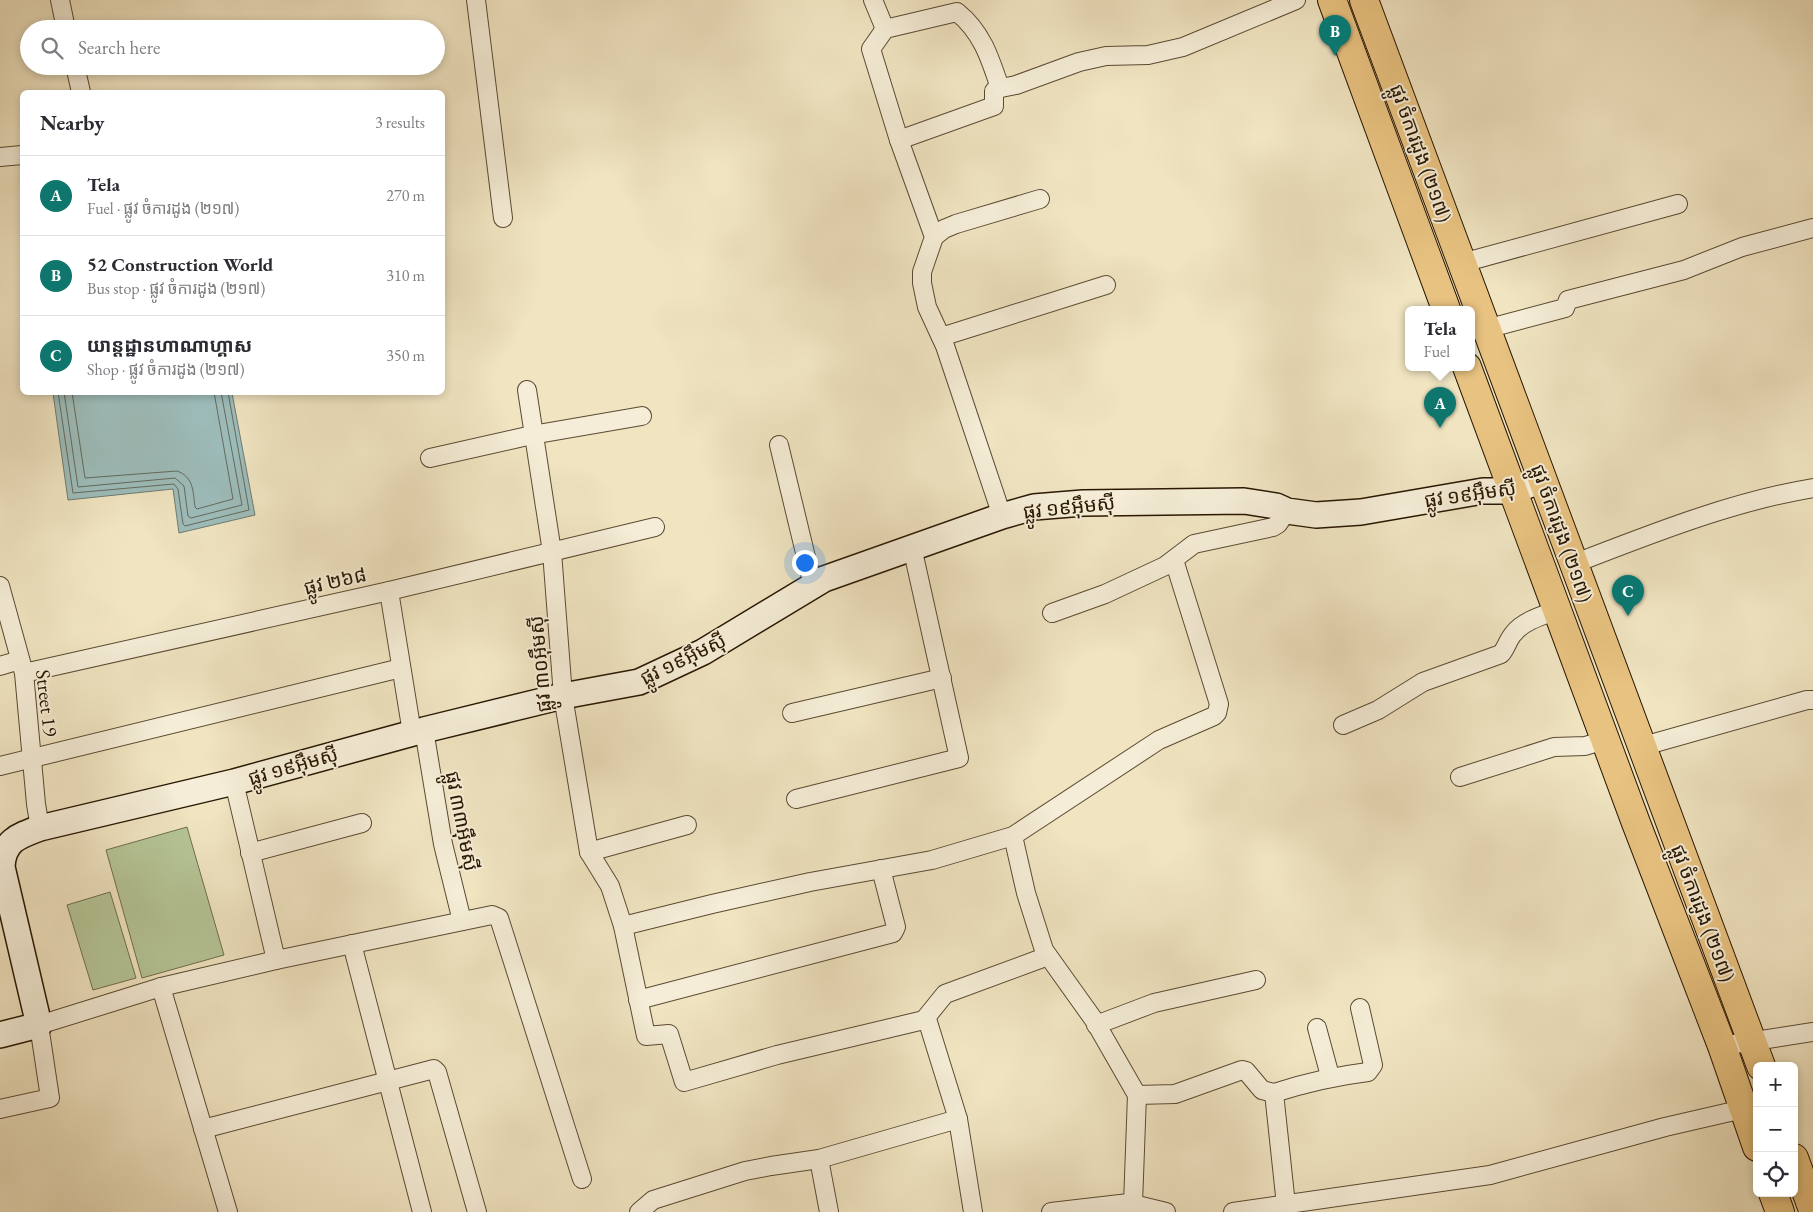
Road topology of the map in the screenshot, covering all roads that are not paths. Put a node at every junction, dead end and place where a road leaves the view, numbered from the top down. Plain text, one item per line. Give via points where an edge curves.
1 (60, 0) edge
2 (476, 0) edge
3 (872, 0) edge
4 (1296, 0) edge
5 (1332, 0) edge
6 (1364, 0) edge
7 (954, 6) edge
8 (64, 20) edge
9 (885, 29) junction
10 (77, 75) edge
11 (1000, 88) junction
12 (81, 90) edge
13 (899, 140) junction
14 (20, 155) edge
15 (0, 157) edge
16 (1040, 199) dead end
17 (1678, 204) dead end
18 (503, 218) dead end
19 (1813, 228) edge
20 (934, 237) junction
21 (1462, 263) junction
22 (1106, 285) dead end
23 (1445, 306) edge
24 (1486, 329) junction
25 (941, 337) junction
26 (1468, 371) edge
27 (527, 390) dead end
28 (642, 416) dead end
29 (532, 435) junction
30 (779, 445) dead end
31 (430, 458) dead end
32 (1542, 480) junction
33 (1813, 488) edge
34 (1513, 491) junction
35 (1287, 511) junction
36 (1002, 516) junction
37 (655, 527) dead end
38 (912, 547) junction
39 (552, 552) junction
40 (1174, 560) junction
41 (1573, 564) junction
42 (0, 586) edge
43 (813, 586) junction
44 (389, 591) junction
45 (1557, 610) junction
46 (1052, 613) dead end
47 (0, 666) edge
48 (22, 667) junction
49 (401, 668) junction
50 (942, 678) junction
51 (563, 696) junction
52 (1813, 700) edge
53 (792, 713) dead end
54 (1343, 725) dead end
55 (418, 731) junction
56 (1605, 740) junction
57 (1640, 747) junction
58 (32, 758) junction
59 (0, 766) edge
60 (1460, 777) dead end
61 (234, 782) junction
62 (796, 799) dead end
63 (362, 823) dead end
64 (687, 824) dead end
65 (40, 828) junction
66 (1013, 836) junction
67 (589, 852) junction
68 (250, 853) junction
69 (881, 869) junction
70 (462, 920) junction
71 (623, 926) junction
72 (352, 944) junction
73 (1048, 956) junction
74 (276, 960) junction
75 (1256, 980) dead end
76 (161, 987) junction
77 (638, 1000) junction
78 (1360, 1008) dead end
79 (927, 1018) junction
80 (39, 1025) junction
81 (1096, 1025) junction
82 (1317, 1028) dead end
83 (1813, 1032) edge
84 (0, 1036) edge
85 (1722, 1046) junction
86 (1756, 1054) edge
87 (1330, 1076) junction
88 (389, 1081) junction
89 (1274, 1093) junction
90 (1137, 1096) junction
91 (1743, 1108) junction
92 (0, 1109) edge
93 (958, 1119) junction
94 (203, 1129) junction
95 (1753, 1136) edge
96 (819, 1160) junction
97 (1798, 1169) edge
98 (582, 1179) dead end
99 (1774, 1197) edge
100 (1132, 1204) junction
101 (1286, 1205) junction
102 (647, 1209) edge
103 (1813, 1210) edge
104 (228, 1212) edge
105 (422, 1212) edge
106 (477, 1212) edge
107 (829, 1212) edge
108 (973, 1212) edge
109 (1051, 1212) edge
110 (1166, 1212) edge
111 (1233, 1212) edge
112 (1780, 1212) edge

1 - 8 street
2 - 18 street
3 - 9 street
4 - 11 street via 1183,47 1148,55 1106,56
5 - 23 main road, ផ្លូវ ចំការដូង (២១៧)
6 - 21 main road, ផ្លូវ ចំការដូង (២១៧)
7 - 9 street
7 - 11 street via 984,43
9 - 13 street via 871,51
10 - 12 street
11 - 13 street via 994,91 994,106
13 - 20 street
14 - 15 street
16 - 20 street via 956,224
17 - 21 street
19 - 24 street via 1742,247 1684,270 1568,300 1566,308
20 - 25 street via 925,260 922,283 927,307
21 - 24 main road, ផ្លូវ ចំការដូង (២១៧)
22 - 25 street
24 - 32 main road, ផ្លូវ ចំការដូង (២១៧)
25 - 36 street
26 - 34 main road, ផ្លូវ ចំការដូង (២១៧)
27 - 29 street, ផ្លូវ ៣០អ៊ឹមស៊ី
28 - 29 street
29 - 31 street
29 - 39 street, ផ្លូវ ៣០អ៊ឹមស៊ី
30 - 43 street
32 - 34 street, ផ្លូវ ១៩អ៊ឹមស៊ី
32 - 41 main road, ផ្លូវ ចំការដូង (២១៧)
33 - 41 street via 1699,517
34 - 35 street, ផ្លូវ ១៩អ៊ឹមស៊ី via 1484,490 1361,512 1316,515
34 - 45 main road, ផ្លូវ ចំការដូង (២១៧)
35 - 36 street, ផ្លូវ ១៩អ៊ឹមស៊ី via 1244,501 1130,502 1059,504
35 - 40 street via 1274,527 1194,544
36 - 38 street, ផ្លូវ ១៩អ៊ឹមស៊ី
37 - 39 street, ផ្លូវ ២៦៨
38 - 43 street, ផ្លូវ ១៩អ៊ឹមស៊ី
38 - 50 street
39 - 44 street, ផ្លូវ ២៦៨
39 - 51 street, ផ្លូវ ៣០អ៊ឹមស៊ី
40 - 46 street via 1105,594
40 - 66 street via 1219,704 1217,713 1159,740
41 - 57 main road, ផ្លូវ ចំការដូង (២១៧)
42 - 48 street, Street 19
43 - 51 street, ផ្លូវ ១៩អ៊ឹមស៊ី via 703,652 651,677
44 - 48 street, ផ្លូវ ២៦៨
44 - 49 street, ផ្លូវ ៣៣អ៊ឹមស៊ី
45 - 54 street via 1514,632 1501,654 1422,682 1378,710
45 - 56 main road, ផ្លូវ ចំការដូង (២១៧)
47 - 48 street, ផ្លូវ ២៦៨
48 - 58 street, Street 19
49 - 55 street, ផ្លូវ ៣៣អ៊ឹមស៊ី
49 - 58 street
50 - 53 street
50 - 62 street via 959,758
51 - 55 street, ផ្លូវ ១៩អ៊ឹមស៊ី
51 - 67 street, ផ្លូវ ៣០អ៊ឹមស៊ី
52 - 57 street
55 - 61 street, ផ្លូវ ១៩អ៊ឹមស៊ី
55 - 70 street, ផ្លូវ ៣៣អ៊ឹមស៊ី
56 - 60 street via 1585,746 1554,747
56 - 85 main road, ផ្លូវ ចំការដូង (២១៧)
57 - 86 main road, ផ្លូវ ចំការដូង (២១៧)
58 - 59 street
58 - 65 street, Street 19
61 - 65 street, ផ្លូវ ១៩អ៊ឹមស៊ី
61 - 68 street
63 - 68 street
64 - 67 street
65 - 80 street, ផ្លូវ ១៩អ៊ឹមស៊ី via 10,842 3,855 2,867
66 - 69 street via 932,860
66 - 73 street via 1026,893
67 - 71 street, ផ្លូវ ៣០អ៊ឹមស៊ី via 610,886
68 - 74 street
69 - 71 street via 720,902
69 - 77 street via 896,927 893,933
70 - 72 street
70 - 98 street via 492,915 499,918
71 - 77 street, ផ្លូវ ៣០អ៊ឹមស៊ី
72 - 74 street
72 - 88 street
73 - 79 street via 945,994
73 - 81 street
74 - 76 street
75 - 81 street via 1154,1003
76 - 80 street
76 - 94 street
77 - 79 street, ផ្លូវ ៣០អ៊ឹមស៊ី via 646,1036 669,1034 684,1082 777,1054
78 - 87 street via 1372,1068 1368,1072
79 - 93 street
80 - 84 street
80 - 92 street via 50,1098
81 - 90 street
82 - 87 street
83 - 86 street
85 - 86 street
85 - 91 main road, ផ្លូវ ចំការដូង (២១៧)
87 - 89 street
88 - 94 street
88 - 105 street
88 - 106 street via 436,1070
89 - 90 street via 1262,1090 1244,1070 1175,1094
89 - 101 street
90 - 100 street
91 - 95 main road, ផ្លូវ ចំការដូង (២១៧)
91 - 101 street via 1490,1175
93 - 96 street
93 - 108 street
94 - 104 street
96 - 102 street via 745,1172
96 - 107 street
97 - 103 main road
99 - 112 main road
100 - 109 street
100 - 110 street
101 - 111 street

